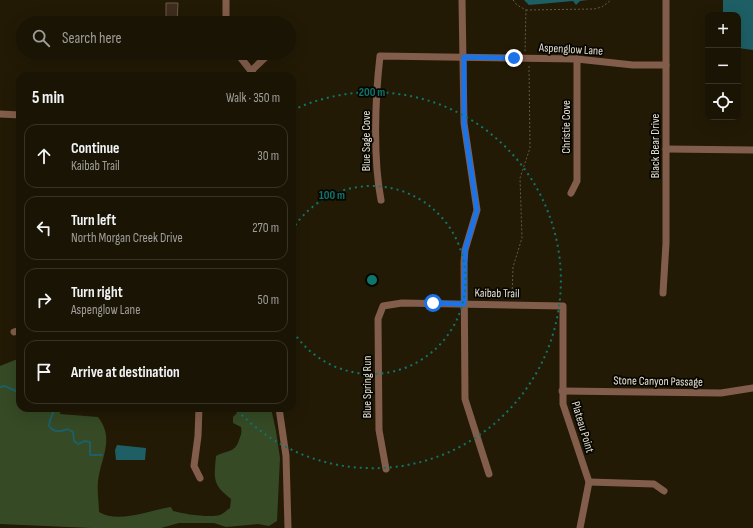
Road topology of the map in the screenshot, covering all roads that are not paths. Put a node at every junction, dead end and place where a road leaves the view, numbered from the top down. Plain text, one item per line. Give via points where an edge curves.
1 (226, 0) edge
2 (462, 0) edge
3 (666, 0) edge
4 (226, 16) edge
5 (380, 56) joint
6 (464, 57) junction
7 (577, 59) junction
8 (243, 60) edge
9 (264, 60) edge
10 (666, 65) junction
11 (252, 72) edge
12 (254, 72) edge
13 (0, 114) edge
14 (16, 115) edge
15 (666, 149) junction
16 (753, 150) edge
17 (571, 193) dead end
18 (381, 200) dead end
19 (663, 293) dead end
20 (464, 304) junction
21 (383, 306) joint
22 (563, 306) joint
23 (753, 388) edge
24 (562, 391) junction
25 (199, 412) edge
26 (280, 412) edge
27 (386, 469) dead end
28 (489, 474) dead end
29 (200, 478) dead end
30 (589, 482) junction
31 (664, 491) dead end
32 (288, 528) edge
33 (580, 528) edge

1 - 4 street
2 - 6 street
3 - 10 street, Black Bear Drive
5 - 6 street, Aspenglow Lane
5 - 18 street, Blue Sage Cove via 377,82 377,179
6 - 7 street, Aspenglow Lane
6 - 20 street via 464,123 477,210 465,250
7 - 10 street, Aspenglow Lane via 633,65
7 - 17 street, Christie Cove via 577,181
8 - 11 street
9 - 12 street
10 - 15 street, Black Bear Drive
13 - 14 street
15 - 16 street
15 - 19 street, Black Bear Drive
20 - 21 street, Kaibab Trail via 402,303
20 - 22 street, Kaibab Trail
20 - 28 street via 465,399
21 - 27 street, Blue Spring Run via 378,319 379,430
22 - 24 street, Plateau Point
23 - 24 street, Stone Canyon Passage via 721,393
24 - 30 street, Plateau Point via 563,404
25 - 29 street via 194,466
26 - 32 street via 286,456
30 - 31 street via 654,484
30 - 33 street, Plateau Point

